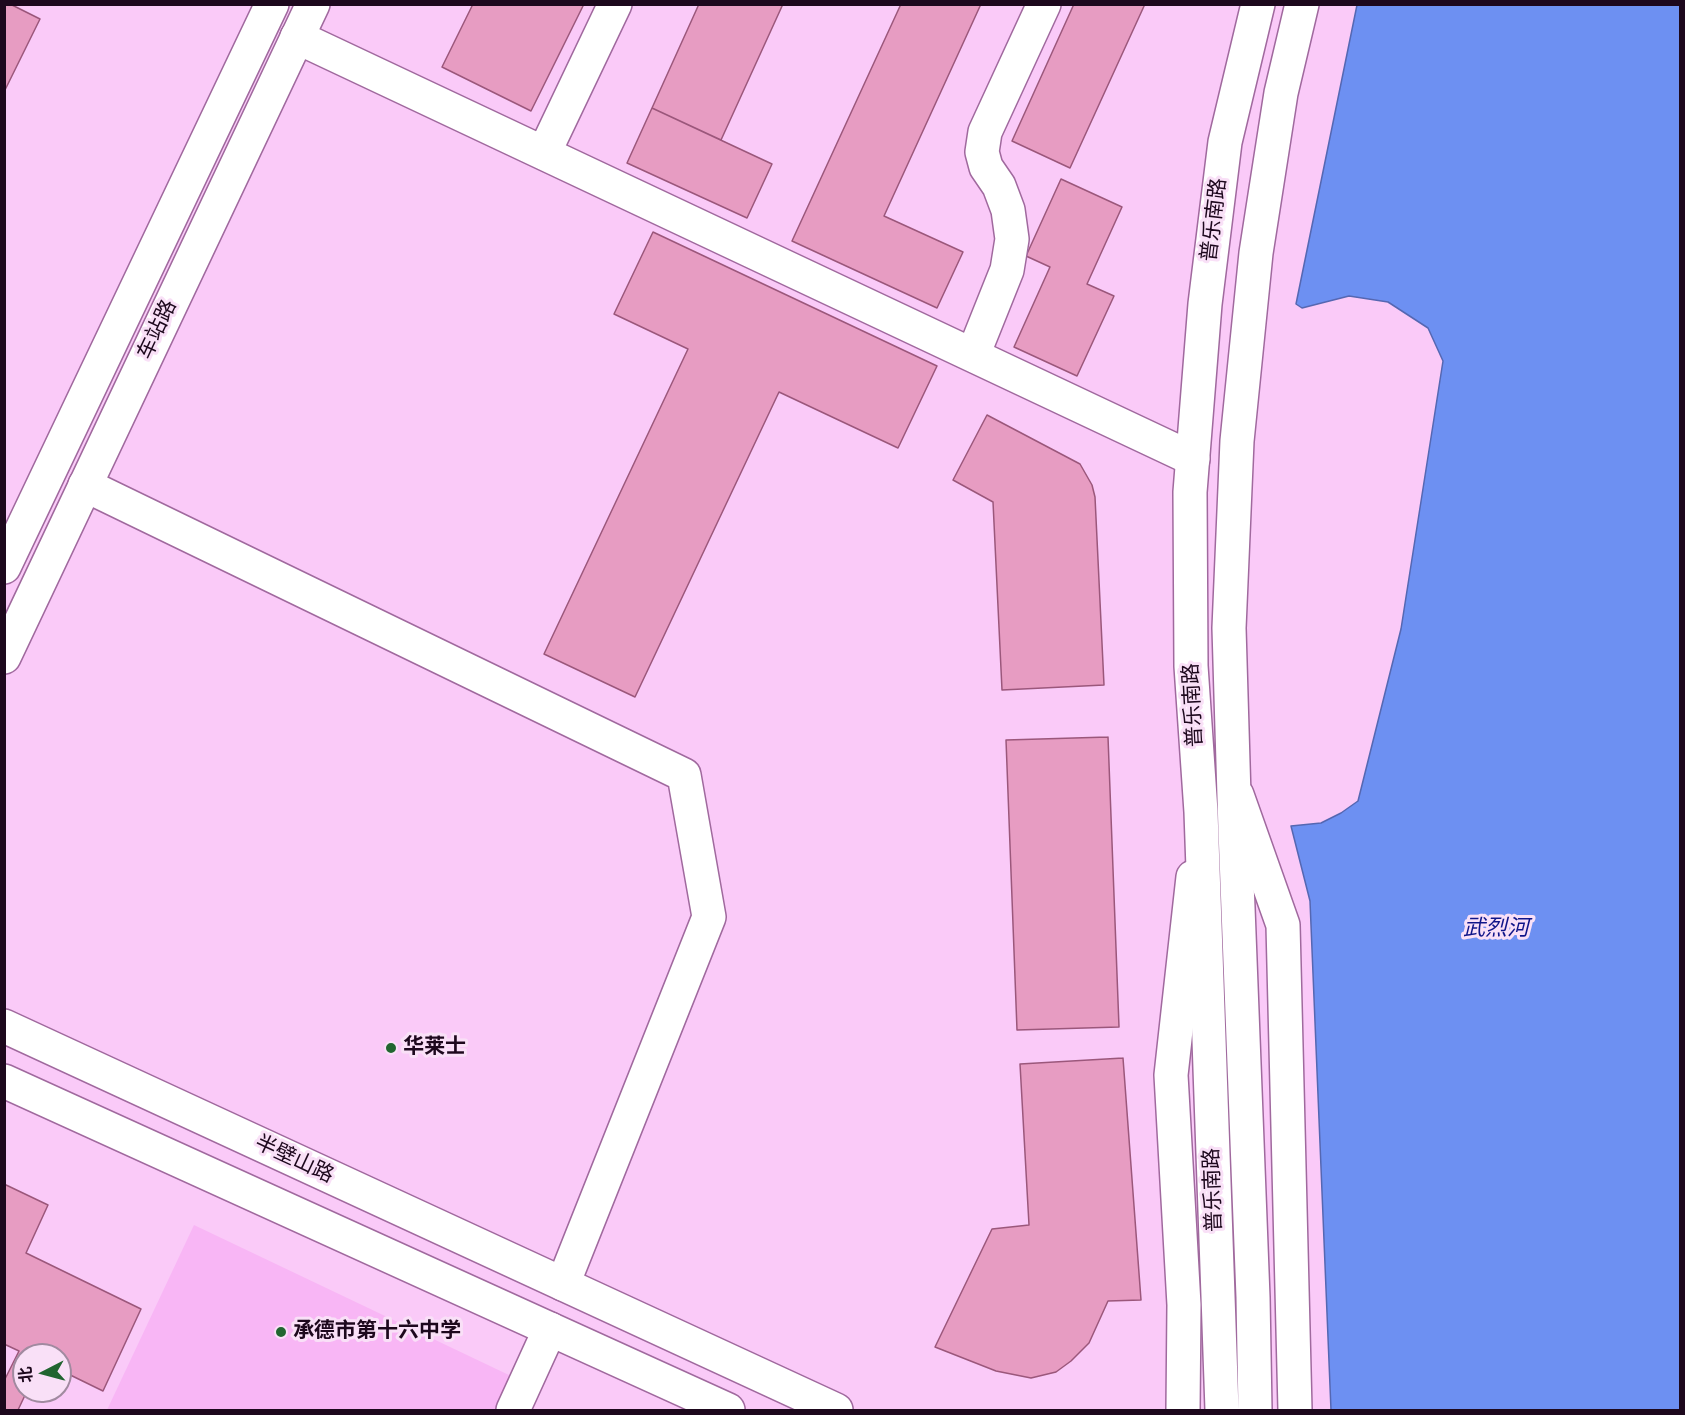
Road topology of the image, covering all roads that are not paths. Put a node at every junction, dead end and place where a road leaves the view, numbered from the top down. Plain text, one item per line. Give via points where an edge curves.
1 (272, 4) edge
2 (313, 4) edge
3 (615, 4) edge
4 (1044, 4) edge
5 (1258, 4) edge
6 (1302, 4) edge
7 (297, 37) junction
8 (544, 153) junction
9 (973, 355) junction
10 (1193, 459) junction
11 (85, 485) junction
12 (4, 567) edge
13 (4, 657) edge
14 (1234, 788) junction
15 (1201, 812) junction
16 (4, 1026) edge
17 (4, 1081) edge
18 (573, 1289) junction
19 (558, 1333) junction
20 (513, 1410) edge
21 (728, 1410) edge
22 (836, 1410) edge
23 (1183, 1410) edge
24 (1222, 1410) edge
25 (1255, 1410) edge
26 (1295, 1410) edge

1 - 12 main road, 车站路
2 - 7 main road, 车站路
3 - 8 main road
4 - 9 main road via 985,132 982,152 1008,210 1012,239 1007,270
5 - 10 main road, 普乐南路 via 1225,142 1205,304
6 - 14 main road, 普乐南路 via 1281,93 1256,253 1237,441 1229,628
7 - 8 main road
7 - 11 main road, 车站路
8 - 9 main road
9 - 10 main road
10 - 15 main road, 普乐南路 via 1191,666
11 - 13 main road, 车站路
11 - 18 main road via 684,775 709,917
14 - 25 main road, 普乐南路
14 - 26 main road via 1282,925
15 - 23 main road via 1171,1075 1184,1305
15 - 24 main road, 普乐南路
16 - 18 main road, 半壁山路
17 - 19 main road
18 - 22 main road, 半壁山路
19 - 20 main road
19 - 21 main road

